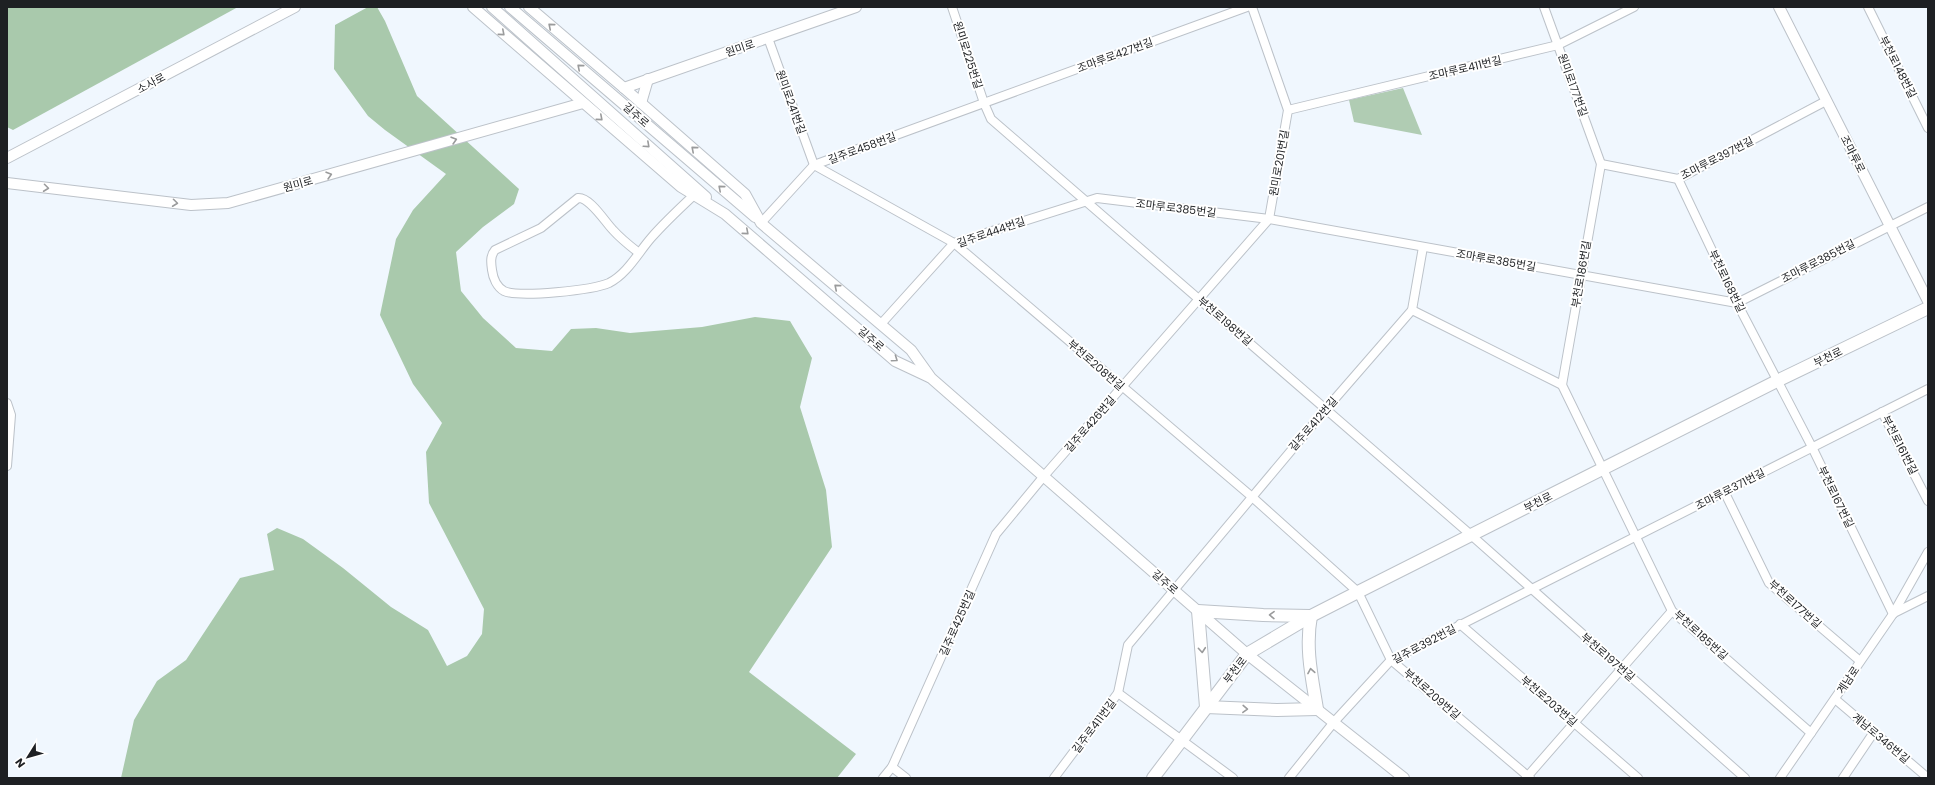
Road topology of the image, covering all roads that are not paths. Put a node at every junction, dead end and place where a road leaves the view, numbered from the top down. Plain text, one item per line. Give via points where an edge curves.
1 (295, 7) edge
2 (492, 7) edge
3 (510, 7) edge
4 (528, 7) edge
5 (856, 7) edge
6 (952, 7) edge
7 (1247, 7) edge
8 (1252, 7) edge
9 (1544, 7) edge
10 (1634, 7) edge
11 (1779, 7) edge
12 (1868, 7) edge
13 (476, 8) edge
14 (768, 38) junction
15 (1558, 45) junction
16 (648, 80) junction
17 (624, 88) junction
18 (1826, 101) junction
19 (583, 103) junction
20 (641, 103) junction
21 (984, 103) junction
22 (1288, 110) junction
23 (1928, 128) edge
24 (7, 158) edge
25 (1601, 164) junction
26 (814, 165) junction
27 (1678, 179) junction
28 (7, 183) edge
29 (694, 195) junction
30 (1086, 201) junction
31 (1928, 207) edge
32 (725, 214) junction
33 (1269, 219) junction
34 (761, 223) junction
35 (1889, 225) junction
36 (954, 243) junction
37 (1423, 247) junction
38 (639, 253) junction
39 (1581, 275) junction
40 (1199, 299) junction
41 (1928, 301) edge
42 (1737, 303) junction
43 (1928, 308) edge
44 (1412, 310) junction
45 (866, 312) junction
46 (881, 324) junction
47 (854, 325) junction
48 (931, 378) junction
49 (1778, 382) junction
50 (1562, 385) junction
51 (1122, 387) junction
52 (1928, 389) edge
53 (7, 403) edge
54 (1326, 409) junction
55 (1882, 412) junction
56 (1812, 447) junction
57 (7, 466) edge
58 (1603, 469) junction
59 (1044, 476) junction
60 (1724, 491) junction
61 (1251, 496) junction
62 (1928, 501) edge
63 (1472, 535) junction
64 (1636, 536) junction
65 (1928, 552) edge
66 (1531, 588) junction
67 (1174, 590) junction
68 (1358, 592) junction
69 (1928, 596) edge
70 (1198, 611) junction
71 (1672, 611) junction
72 (1893, 614) junction
73 (1311, 616) junction
74 (1460, 624) junction
75 (1247, 654) junction
76 (1391, 660) junction
77 (1860, 661) junction
78 (1622, 668) junction
79 (1118, 694) junction
80 (1835, 699) junction
81 (1206, 707) junction
82 (1317, 709) junction
83 (1334, 722) junction
84 (1574, 723) junction
85 (1874, 732) junction
86 (1811, 733) junction
87 (1182, 740) junction
88 (892, 767) junction
89 (1528, 777) edge
90 (883, 778) edge
91 (906, 778) edge
92 (1054, 778) edge
93 (1153, 778) edge
94 (1233, 778) edge
95 (1289, 778) edge
96 (1404, 778) edge
97 (1638, 778) edge
98 (1745, 778) edge
99 (1780, 778) edge
100 (1843, 778) edge
101 (1928, 778) edge

1 - 24 street, 소사로
2 -> 32 street, 길주로
34 -> 3 street, 길주로
17 -> 4 street, 길주로
5 - 14 street, 원미로
6 - 21 street, 원미로225번길
7 - 21 street, 조마루로427번길
8 - 22 street, 원미로201번길
9 - 15 street, 원미로177번길
10 - 15 street, 조마루로411번길
11 - 18 street, 조마루로
12 - 23 street, 부천로148번길
13 -> 19 street, 길주로
14 - 16 street, 원미로
14 - 26 street, 원미로241번길
15 - 22 street, 조마루로411번길
15 - 25 street, 원미로177번길
16 - 17 street, 원미로
16 - 20 street
17 - 20 street, 길주로
18 - 27 street, 조마루로397번길
18 - 35 street, 조마루로
28 -> 19 street, 원미로 via 191,205 215,205
19 -> 29 street, 길주로 via 681,187
34 -> 20 street, 길주로 via 745,194
21 - 26 street, 길주로458번길
21 - 30 street, 부천로198번길 via 991,119
22 - 33 street, 원미로201번길
25 - 27 street, 조마루로397번길
25 - 39 street, 부천로186번길
26 - 34 street, 길주로458번길
26 - 36 street, 부천로208번길
27 - 42 street, 부천로168번길
29 - 32 street, 길주로
29 - 38 street via 659,229
30 - 33 street, 조마루로385번길 via 1097,198
30 - 36 street, 길주로444번길
30 - 40 street, 부천로198번길
31 - 35 street, 조마루로385번길
32 -> 47 street, 길주로
33 - 37 street, 조마루로385번길
33 - 40 street
45 -> 34 street, 길주로
35 - 41 street, 조마루로
35 - 42 street, 조마루로385번길
36 - 46 street, 길주로444번길
36 - 51 street, 부천로208번길
37 - 39 street, 조마루로385번길
37 - 44 street
38 - 38 street via 613,281 584,289 535,293 510,292 499,287 492,272 494,251 546,225 572,200 578,198 589,203 613,230
39 - 42 street, 조마루로385번길
39 - 50 street, 부천로186번길
40 - 51 street, 길주로426번길
40 - 54 street, 부천로198번길
42 - 49 street, 부천로168번길
43 - 49 main road, 부천로
44 - 50 street
44 - 54 street, 길주로412번길
45 - 46 street, 길주로
45 - 47 street via 870,320 869,326 864,329
46 - 48 street, 길주로 via 911,350
47 -> 48 street, 길주로 via 895,361
48 - 59 street, 길주로
49 - 56 street, 부천로167번길
49 - 58 main road, 부천로
50 - 58 street
51 - 59 street, 길주로426번길
51 - 61 street, 부천로208번길
52 - 55 street, 조마루로371번길
53 - 57 street via 11,415
54 - 61 street, 길주로412번길
54 - 63 street, 부천로198번길
55 - 56 street, 조마루로371번길
55 - 62 street, 부천로161번길
56 - 60 street, 조마루로371번길
56 - 72 street, 부천로167번길
58 - 63 main road, 부천로
58 - 64 street, 부천로185번길
59 - 67 street, 길주로
59 - 88 street, 길주로425번길 via 996,534
60 - 64 street, 조마루로371번길
60 - 77 street, 부천로177번길 via 1769,583
61 - 67 street, 길주로412번길
61 - 68 street, 부천로208번길
63 - 66 street, 부천로197번길
63 - 68 main road, 부천로
64 - 66 street, 조마루로371번길
64 - 71 street, 부천로185번길
65 - 72 street
66 - 74 street, 길주로392번길
66 - 78 street, 부천로197번길
67 - 70 street, 길주로
67 - 79 street, 길주로411번길 via 1128,645
68 - 73 main road, 부천로
68 - 76 street, 부천로209번길
69 - 72 street, 계남로
73 -> 70 main road
70 - 75 street, 길주로
70 -> 81 main road
71 - 78 street
71 - 86 street, 부천로185번길
72 - 77 street, 계남로
73 - 75 main road, 부천로
82 -> 73 main road via 1309,661 1308,630
74 - 76 street, 길주로392번길
74 - 84 street, 부천로203번길
75 - 81 main road, 부천로
75 - 82 street, 길주로
76 - 83 street, 길주로392번길
76 - 89 street, 부천로209번길
77 - 80 street, 계남로
78 - 84 street
78 - 98 street, 부천로197번길
79 - 87 street
79 - 92 street, 길주로411번길
80 - 85 street, 계남로346번길
80 - 86 street, 계남로
81 -> 82 main road
81 - 87 main road, 부천로
82 - 83 street, 길주로
83 - 95 street, 길주로392번길
83 - 96 street, 길주로
84 - 89 street
84 - 97 street, 부천로203번길
85 - 100 street
85 - 101 street, 계남로346번길
86 - 99 street, 계남로
87 - 93 main road, 부천로
87 - 94 street
88 - 90 street, 길주로425번길
88 - 91 street

